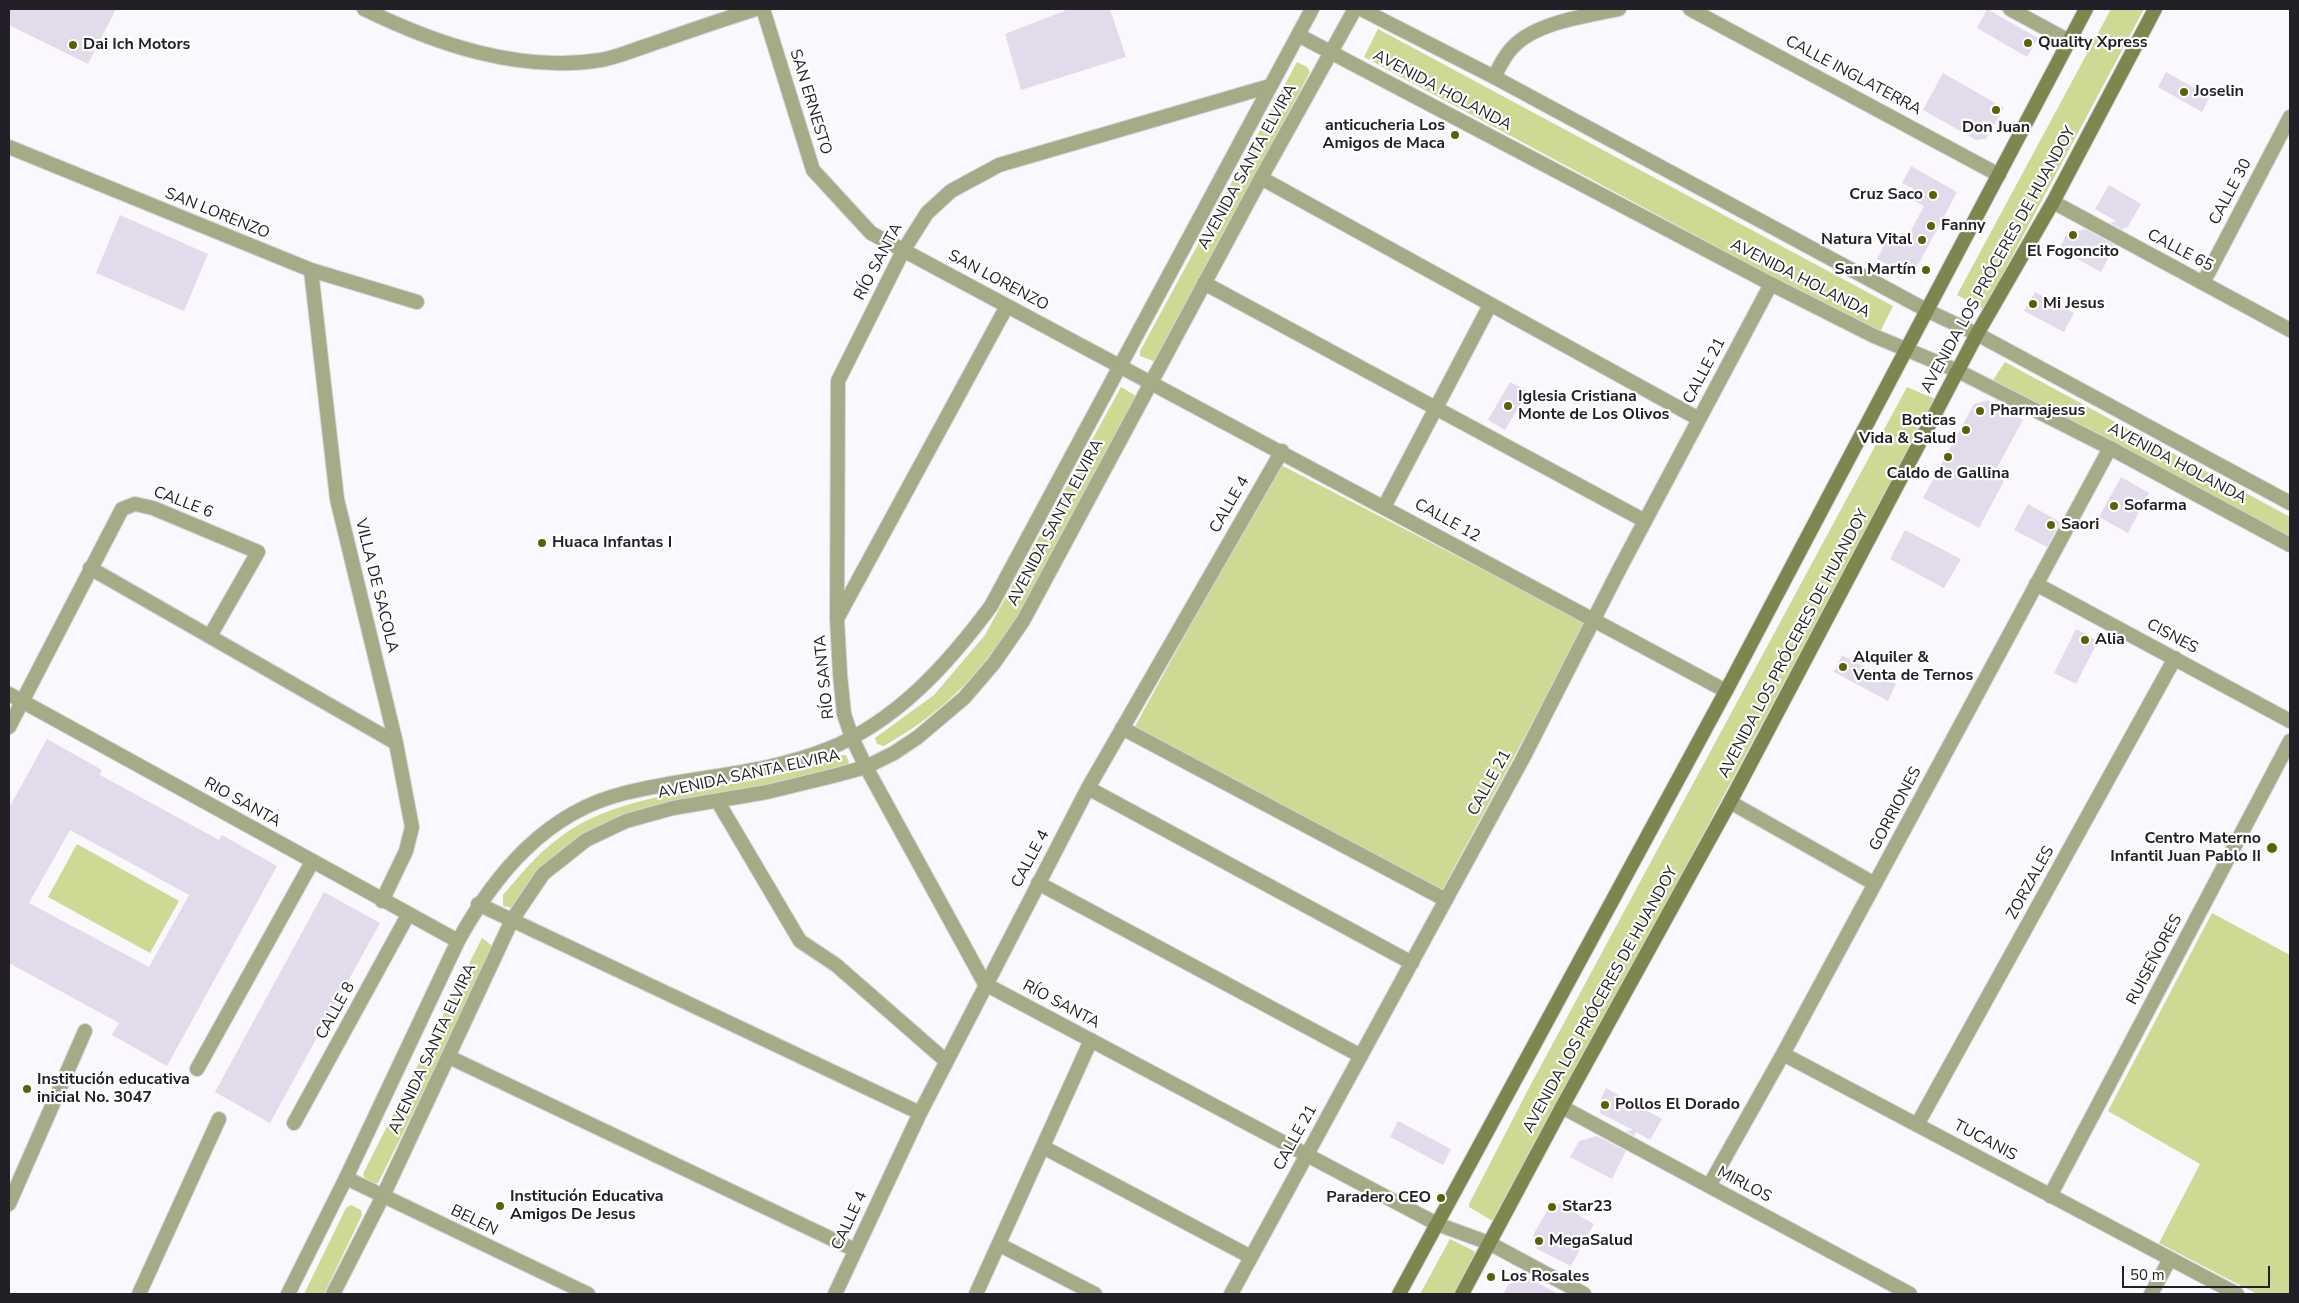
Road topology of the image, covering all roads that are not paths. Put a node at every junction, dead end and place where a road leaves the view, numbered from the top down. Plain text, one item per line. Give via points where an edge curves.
1 (364, 9) edge
2 (756, 9) edge
3 (763, 9) edge
4 (1312, 9) edge
5 (1355, 9) edge
6 (1361, 9) edge
7 (1620, 9) edge
8 (1690, 9) edge
9 (2010, 9) edge
10 (2086, 9) edge
11 (2155, 9) edge
12 (1298, 35) junction
13 (2069, 41) junction
14 (1330, 52) junction
15 (1494, 77) junction
16 (1270, 86) junction
17 (2290, 117) edge
18 (9, 148) edge
19 (1999, 175) junction
20 (1261, 178) junction
21 (839, 198) joint
22 (2053, 202) junction
23 (903, 251) junction
24 (311, 270) junction
25 (1204, 283) junction
26 (2203, 283) junction
27 (1771, 284) junction
28 (416, 302) dead end
29 (1490, 304) junction
30 (1007, 306) junction
31 (1928, 311) junction
32 (2290, 330) edge
33 (1977, 334) junction
34 (1907, 348) junction
35 (1119, 365) junction
36 (1958, 371) junction
37 (1151, 382) junction
38 (1436, 408) junction
39 (1699, 419) junction
40 (2110, 448) junction
41 (1282, 451) junction
42 (2290, 503) edge
43 (1384, 507) junction
44 (1645, 521) junction
45 (2290, 545) edge
46 (90, 568) junction
47 (2036, 584) junction
48 (836, 620) junction
49 (1593, 621) junction
50 (210, 636) junction
51 (2175, 658) junction
52 (1726, 691) junction
53 (9, 694) edge
54 (23, 701) junction
55 (2290, 721) edge
56 (9, 727) edge
57 (1122, 728) junction
58 (852, 738) junction
59 (2290, 741) edge
60 (396, 742) junction
61 (866, 767) junction
62 (1088, 788) junction
63 (718, 802) junction
64 (1730, 802) junction
65 (312, 862) junction
66 (1038, 883) junction
67 (1875, 884) junction
68 (1446, 900) junction
69 (382, 901) junction
70 (478, 904) junction
71 (408, 915) junction
72 (512, 920) junction
73 (458, 942) junction
74 (1412, 962) junction
75 (985, 984) junction
76 (85, 1031) dead end
77 (1091, 1040) junction
78 (1783, 1054) junction
79 (1361, 1056) junction
80 (449, 1057) junction
81 (946, 1061) junction
82 (197, 1069) dead end
83 (1562, 1107) junction
84 (920, 1113) junction
85 (219, 1119) dead end
86 (294, 1123) dead end
87 (1917, 1125) junction
88 (1043, 1146) junction
89 (1306, 1155) junction
90 (346, 1178) junction
91 (13, 1181) edge
92 (1709, 1186) junction
93 (384, 1196) junction
94 (2050, 1196) junction
95 (9, 1204) edge
96 (1437, 1224) junction
97 (1489, 1243) junction
98 (1000, 1245) junction
99 (855, 1250) junction
100 (1251, 1257) junction
101 (2170, 1259) junction
102 (139, 1294) edge
103 (288, 1294) edge
104 (333, 1294) edge
105 (588, 1294) edge
106 (835, 1294) edge
107 (976, 1294) edge
108 (1095, 1294) edge
109 (1231, 1294) edge
110 (1399, 1294) edge
111 (1462, 1294) edge
112 (1584, 1294) edge
113 (1910, 1294) edge
114 (2151, 1294) edge
115 (2237, 1294) edge

1 - 2 street via 444,44 519,60 560,62 602,60
3 - 21 street, SAN ERNESTO via 814,170
4 - 12 street, AVENIDA SANTA ELVIRA
5 - 14 street, AVENIDA SANTA ELVIRA
6 - 15 street, AVENIDA HOLANDA
7 - 15 street via 1562,22 1531,33 1512,48
8 - 19 street, CALLE INGLATERRA
9 - 13 street
10 - 13 main road
11 - 22 main road, AVENIDA LOS PRÓCERES DE HUANDOY
12 - 14 street, AVENIDA HOLANDA
12 - 16 street, AVENIDA SANTA ELVIRA
13 - 19 main road
14 - 20 street, AVENIDA SANTA ELVIRA
14 - 27 street, AVENIDA HOLANDA
15 - 31 street, AVENIDA HOLANDA
16 - 23 street, RÍO SANTA via 999,165 951,191 927,213
16 - 35 street, AVENIDA SANTA ELVIRA
17 - 26 street, CALLE 30
18 - 24 street, SAN LORENZO
19 - 31 main road
20 - 25 street, AVENIDA SANTA ELVIRA
20 - 29 street
21 - 23 street, SAN LORENZO via 871,233
22 - 26 street, CALLE 65
22 - 33 main road, AVENIDA LOS PRÓCERES DE HUANDOY
23 - 30 street, SAN LORENZO
23 - 48 street, RÍO SANTA via 838,381
24 - 28 street, SAN LORENZO
24 - 60 street, VILLA DE SACOLA via 336,499
25 - 37 street, AVENIDA SANTA ELVIRA
25 - 38 street
26 - 32 street, CALLE 65
27 - 34 street, AVENIDA HOLANDA via 1874,336
27 - 39 street, CALLE 21
29 - 38 street
29 - 39 street
30 - 35 street, SAN LORENZO
30 - 48 street
31 - 33 street, AVENIDA HOLANDA
31 - 34 main road
33 - 36 main road, AVENIDA LOS PRÓCERES DE HUANDOY
33 - 42 street, AVENIDA HOLANDA
34 - 36 street, AVENIDA HOLANDA
34 - 52 main road
35 - 37 street, SAN LORENZO
35 - 58 street, AVENIDA SANTA ELVIRA via 991,606 938,672 906,700
36 - 40 street, AVENIDA HOLANDA
36 - 64 main road, AVENIDA LOS PRÓCERES DE HUANDOY
37 - 41 street, CALLE 12
37 - 61 street, AVENIDA SANTA ELVIRA via 1023,621 994,663 964,698 918,736
38 - 43 street
38 - 44 street
39 - 44 street, CALLE 21
40 - 45 street, AVENIDA HOLANDA
40 - 47 street, GORRIONES
41 - 43 street, CALLE 12
41 - 57 street, CALLE 4
43 - 49 street, CALLE 12
44 - 49 street, CALLE 21
46 - 50 street
46 - 50 street, CALLE 6 via 122,509 136,504 153,508 258,552
46 - 54 street, CALLE 6
47 - 51 street, CISNES
47 - 67 street, GORRIONES
48 - 58 street, RÍO SANTA via 844,714
49 - 52 street, CALLE 12
49 - 68 street, CALLE 21
50 - 60 street
51 - 55 street, CISNES
51 - 87 street, ZORZALES
52 - 96 main road
53 - 54 street, RIO SANTA
54 - 56 street, CALLE 6
54 - 65 street, RIO SANTA
57 - 62 street, CALLE 4
57 - 68 street
58 - 61 street, RÍO SANTA
58 - 70 street, AVENIDA SANTA ELVIRA via 827,750 762,768 625,793 592,804 556,823 524,849
59 - 94 street, RUISEÑORES
60 - 69 street, VILLA DE SACOLA via 412,827 406,851
61 - 63 street, AVENIDA SANTA ELVIRA
61 - 75 street, RÍO SANTA
62 - 66 street, CALLE 4
62 - 74 street
63 - 72 street, AVENIDA SANTA ELVIRA via 673,808 626,820 586,840 544,874
63 - 81 street via 800,941 836,966
64 - 67 street
64 - 83 main road, AVENIDA LOS PRÓCERES DE HUANDOY
65 - 69 street, RIO SANTA
65 - 82 street
66 - 75 street, CALLE 4
66 - 79 street
67 - 78 street, GORRIONES
68 - 74 street, CALLE 21
69 - 71 street, RIO SANTA
70 - 72 street
70 - 73 street, AVENIDA SANTA ELVIRA
71 - 73 street, RIO SANTA
71 - 86 street, CALLE 8
72 - 80 street, AVENIDA SANTA ELVIRA
72 - 84 street
73 - 90 street, AVENIDA SANTA ELVIRA
74 - 79 street, CALLE 21
75 - 77 street, RÍO SANTA
75 - 81 street, CALLE 4
76 - 91 street
77 - 88 street
77 - 89 street, RÍO SANTA
78 - 87 street, TUCANIS
78 - 92 street, GORRIONES
79 - 89 street, CALLE 21
80 - 93 street, AVENIDA SANTA ELVIRA
80 - 99 street
81 - 84 street, CALLE 4
83 - 92 street, MIRLOS
83 - 97 main road, AVENIDA LOS PRÓCERES DE HUANDOY
84 - 99 street, CALLE 4
85 - 102 street
87 - 94 street, TUCANIS
88 - 98 street
88 - 100 street
89 - 96 street, RÍO SANTA
89 - 100 street, CALLE 21
90 - 93 street, BELEN
90 - 103 street, AVENIDA SANTA ELVIRA
91 - 95 street
92 - 113 street, MIRLOS
93 - 104 street, AVENIDA SANTA ELVIRA
93 - 105 street, BELEN
94 - 101 street, TUCANIS
96 - 97 street, RÍO SANTA
96 - 110 main road
97 - 111 main road, AVENIDA LOS PRÓCERES DE HUANDOY
97 - 112 street, RÍO SANTA
98 - 107 street
98 - 108 street
99 - 106 street, CALLE 4
100 - 109 street, CALLE 21
101 - 114 street
101 - 115 street, TUCANIS

